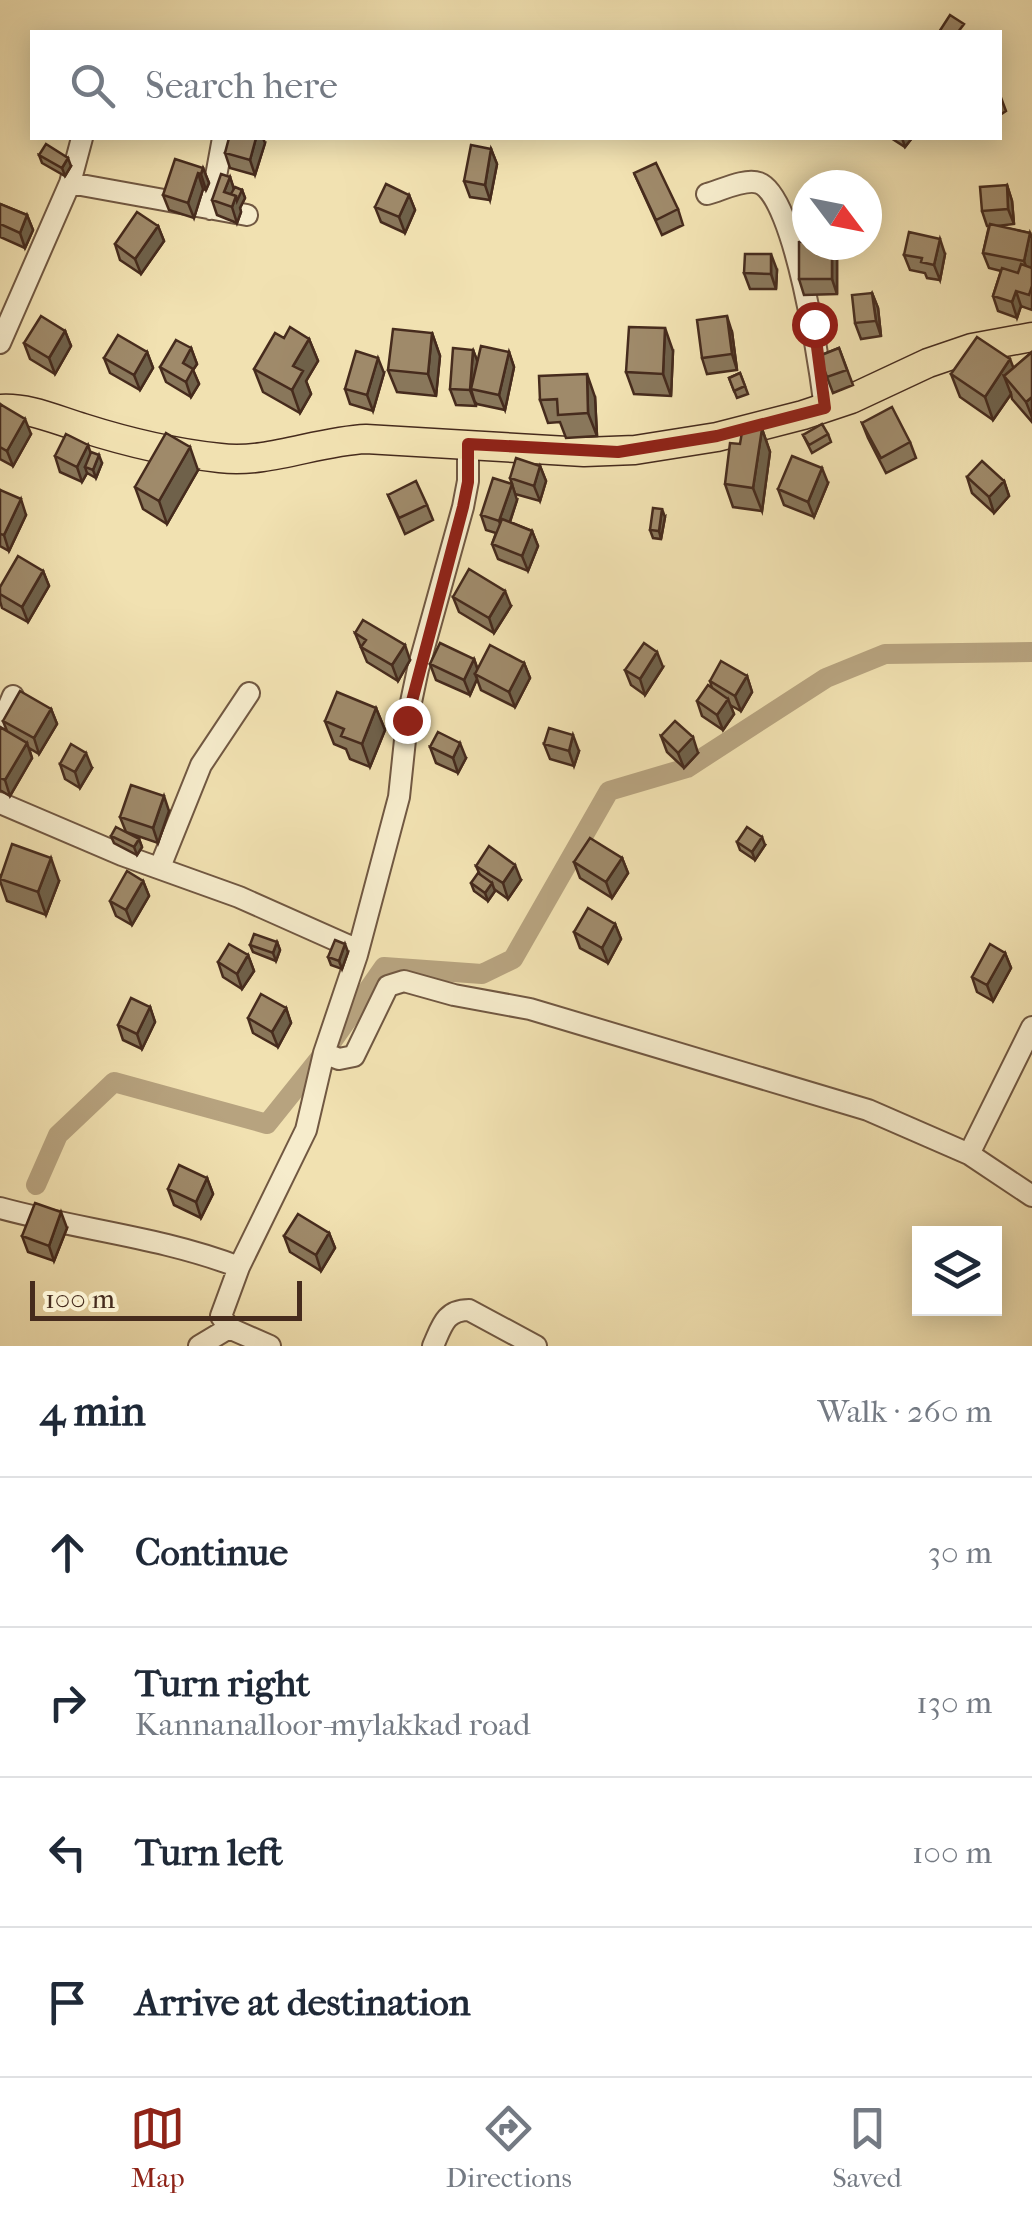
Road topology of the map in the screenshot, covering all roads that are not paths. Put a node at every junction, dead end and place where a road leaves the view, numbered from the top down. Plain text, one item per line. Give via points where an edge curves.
1 (81, 140) edge
2 (223, 140) edge
3 (70, 183) junction
4 (708, 194) dead end
5 (210, 208) junction
6 (247, 215) dead end
7 (1032, 337) edge
8 (0, 342) edge
9 (825, 408) junction
10 (0, 409) edge
11 (468, 444) junction
12 (248, 693) dead end
13 (13, 696) edge
14 (0, 727) edge
15 (0, 803) edge
16 (160, 867) junction
17 (358, 950) junction
18 (1032, 1027) edge
19 (324, 1053) junction
20 (970, 1154) junction
21 (1032, 1196) edge
22 (0, 1208) edge
23 (239, 1268) junction
24 (229, 1328) junction
25 (198, 1346) edge
26 (270, 1346) edge
27 (433, 1346) edge
28 (536, 1346) edge

1 - 3 street
2 - 5 street
3 - 5 street
3 - 8 street
4 - 9 street via 758,183 779,200 814,324
5 - 6 street
7 - 9 main road via 928,363
9 - 11 main road via 618,452
10 - 11 main road via 224,459 334,440
11 - 17 street via 463,507 418,669 399,797
12 - 16 street via 201,765
13 - 14 street
15 - 16 street
16 - 17 street
17 - 19 street
18 - 20 street
19 - 20 street via 354,1056 388,986 404,980 530,1009 868,1110
19 - 23 street via 306,1130
20 - 21 street
22 - 23 street via 148,1239
23 - 24 street via 222,1316
24 - 25 street
24 - 26 street
27 - 28 street via 446,1317 457,1310

